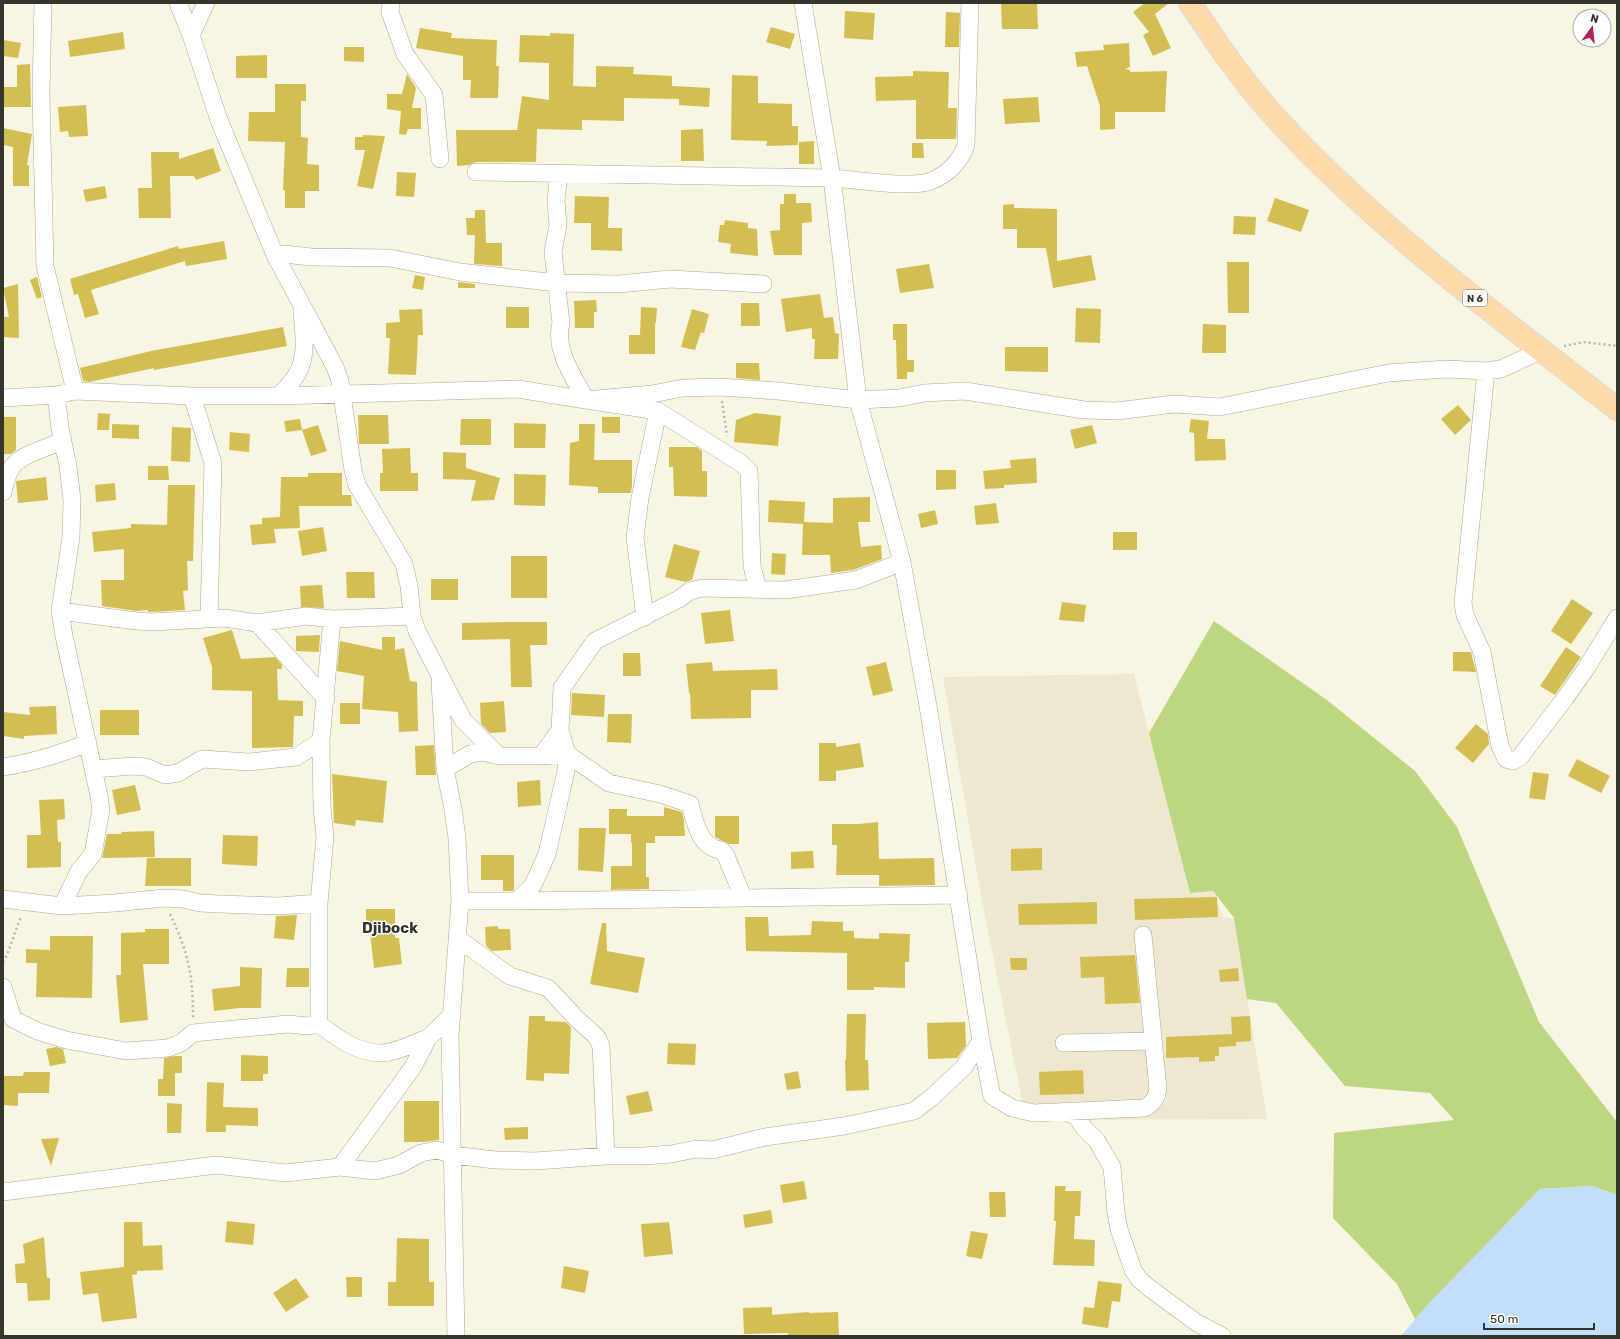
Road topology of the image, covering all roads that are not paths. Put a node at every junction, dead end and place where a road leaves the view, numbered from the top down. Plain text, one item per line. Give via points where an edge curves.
1 (43, 3) edge
2 (178, 3) edge
3 (206, 3) edge
4 (391, 3) edge
5 (802, 3) edge
6 (970, 3) edge
7 (1190, 3) edge
8 (191, 35) junction
9 (440, 159) dead end
10 (476, 172) dead end
11 (559, 174) junction
12 (832, 178) junction
13 (275, 255) junction
14 (557, 283) junction
15 (763, 284) dead end
16 (302, 306) junction
17 (1542, 350) junction
18 (1486, 371) junction
19 (75, 391) junction
20 (56, 395) junction
21 (342, 395) junction
22 (192, 396) junction
23 (278, 396) junction
24 (3, 398) edge
25 (586, 400) junction
26 (858, 400) junction
27 (1617, 409) edge
28 (658, 411) junction
29 (63, 441) junction
30 (3, 492) edge
31 (902, 562) junction
32 (758, 589) junction
33 (60, 612) junction
34 (412, 616) junction
35 (645, 616) junction
36 (208, 618) junction
37 (1617, 618) edge
38 (332, 619) junction
39 (257, 623) junction
40 (440, 677) junction
41 (326, 699) junction
42 (560, 730) junction
43 (322, 741) junction
44 (88, 743) junction
45 (567, 754) junction
46 (499, 756) junction
47 (541, 756) junction
48 (3, 767) edge
49 (93, 769) junction
50 (445, 769) junction
51 (959, 895) junction
52 (743, 898) junction
53 (3, 899) edge
54 (460, 900) junction
55 (517, 901) junction
56 (319, 903) junction
57 (62, 906) junction
58 (1143, 935) dead end
59 (457, 938) junction
60 (3, 987) edge
61 (452, 1014) junction
62 (319, 1024) junction
63 (428, 1038) junction
64 (981, 1041) junction
65 (1153, 1041) junction
66 (1064, 1043) dead end
67 (1064, 1111) junction
68 (453, 1155) junction
69 (606, 1156) junction
70 (340, 1166) junction
71 (3, 1192) edge
72 (456, 1336) edge
73 (1222, 1336) edge

1 - 19 street via 41,94 45,266
2 - 8 street
3 - 8 street
4 - 9 street via 390,12 405,54 434,95
5 - 12 street
6 - 12 street via 966,146 954,167 932,180 914,184
7 - 17 main road, N 6 via 1240,74 1275,116 1338,180 1405,242
8 - 13 street via 219,120
10 - 11 street
11 - 12 street
11 - 14 street via 556,200 558,225 553,252
12 - 26 street
13 - 14 street via 390,258 460,272
13 - 16 street
14 - 15 street via 619,284 670,279
14 - 25 street via 561,323 559,332 563,356
16 - 21 street via 336,367
16 - 23 street via 302,364 298,373
17 - 18 street via 1500,369
17 - 27 main road, N 6
18 - 26 street via 1447,369 1388,373 1220,408 1174,404 1117,411 1084,410 965,391
18 - 37 street via 1463,603 1465,615 1482,652 1500,746 1506,759 1513,761 1520,757 1575,685
19 - 20 street
19 - 22 street
20 - 24 street
20 - 29 street
21 - 23 street
21 - 25 street via 518,389
21 - 34 street via 357,485 404,564
22 - 23 street
22 - 36 street via 213,462
25 - 26 street via 652,394 683,388 720,387
25 - 28 street
26 - 31 street
28 - 32 street via 749,471 752,566
28 - 35 street via 640,498 635,537
29 - 30 street via 13,465
29 - 33 street via 72,500 71,537
31 - 32 street via 856,580 785,590
31 - 51 street
32 - 35 street via 703,588 690,591
33 - 36 street via 152,622
33 - 44 street
34 - 38 street
34 - 40 street
35 - 42 street via 595,641 562,688
36 - 39 street via 229,618
38 - 39 street via 306,616
38 - 41 street
39 - 41 street
40 - 46 street via 463,720
40 - 50 street
41 - 43 street
42 - 45 street
42 - 47 street
43 - 49 street via 296,757 249,762 202,759 178,773 165,775 146,767 134,766
43 - 56 street via 322,808 325,837
44 - 48 street via 47,758
44 - 49 street
45 - 47 street
45 - 52 street via 609,783 660,794 690,804 704,842 712,849 721,850 726,856
45 - 55 street via 566,771 547,854 533,885
46 - 47 street
46 - 50 street via 483,752 470,754
49 - 57 street via 101,810 93,854 78,871
50 - 54 street via 456,830
51 - 52 street
51 - 64 street
52 - 55 street
53 - 57 street
54 - 55 street
54 - 59 street
56 - 57 street via 279,906 200,903 164,898
56 - 62 street
58 - 65 street
59 - 61 street
59 - 69 street via 510,976 548,988 597,1037 601,1046
60 - 62 street via 13,1019 37,1031 66,1040 126,1051 168,1048 181,1043 193,1033 288,1024
61 - 63 street
61 - 68 street via 450,1036
62 - 63 street via 338,1039 369,1052 384,1053
63 - 70 street via 413,1067
64 - 67 street via 992,1096 1012,1108 1034,1113
64 - 69 street via 963,1068 914,1111 844,1126 766,1137 713,1150 696,1149 645,1156
65 - 66 street
65 - 67 street via 1158,1089 1151,1105 1144,1108
67 - 73 street via 1077,1118 1097,1140 1112,1167 1118,1224 1133,1270 1143,1283 1197,1323
68 - 69 street via 535,1162
68 - 70 street via 437,1150 421,1153 398,1165 375,1171
68 - 72 street
70 - 71 street via 285,1173 216,1165

